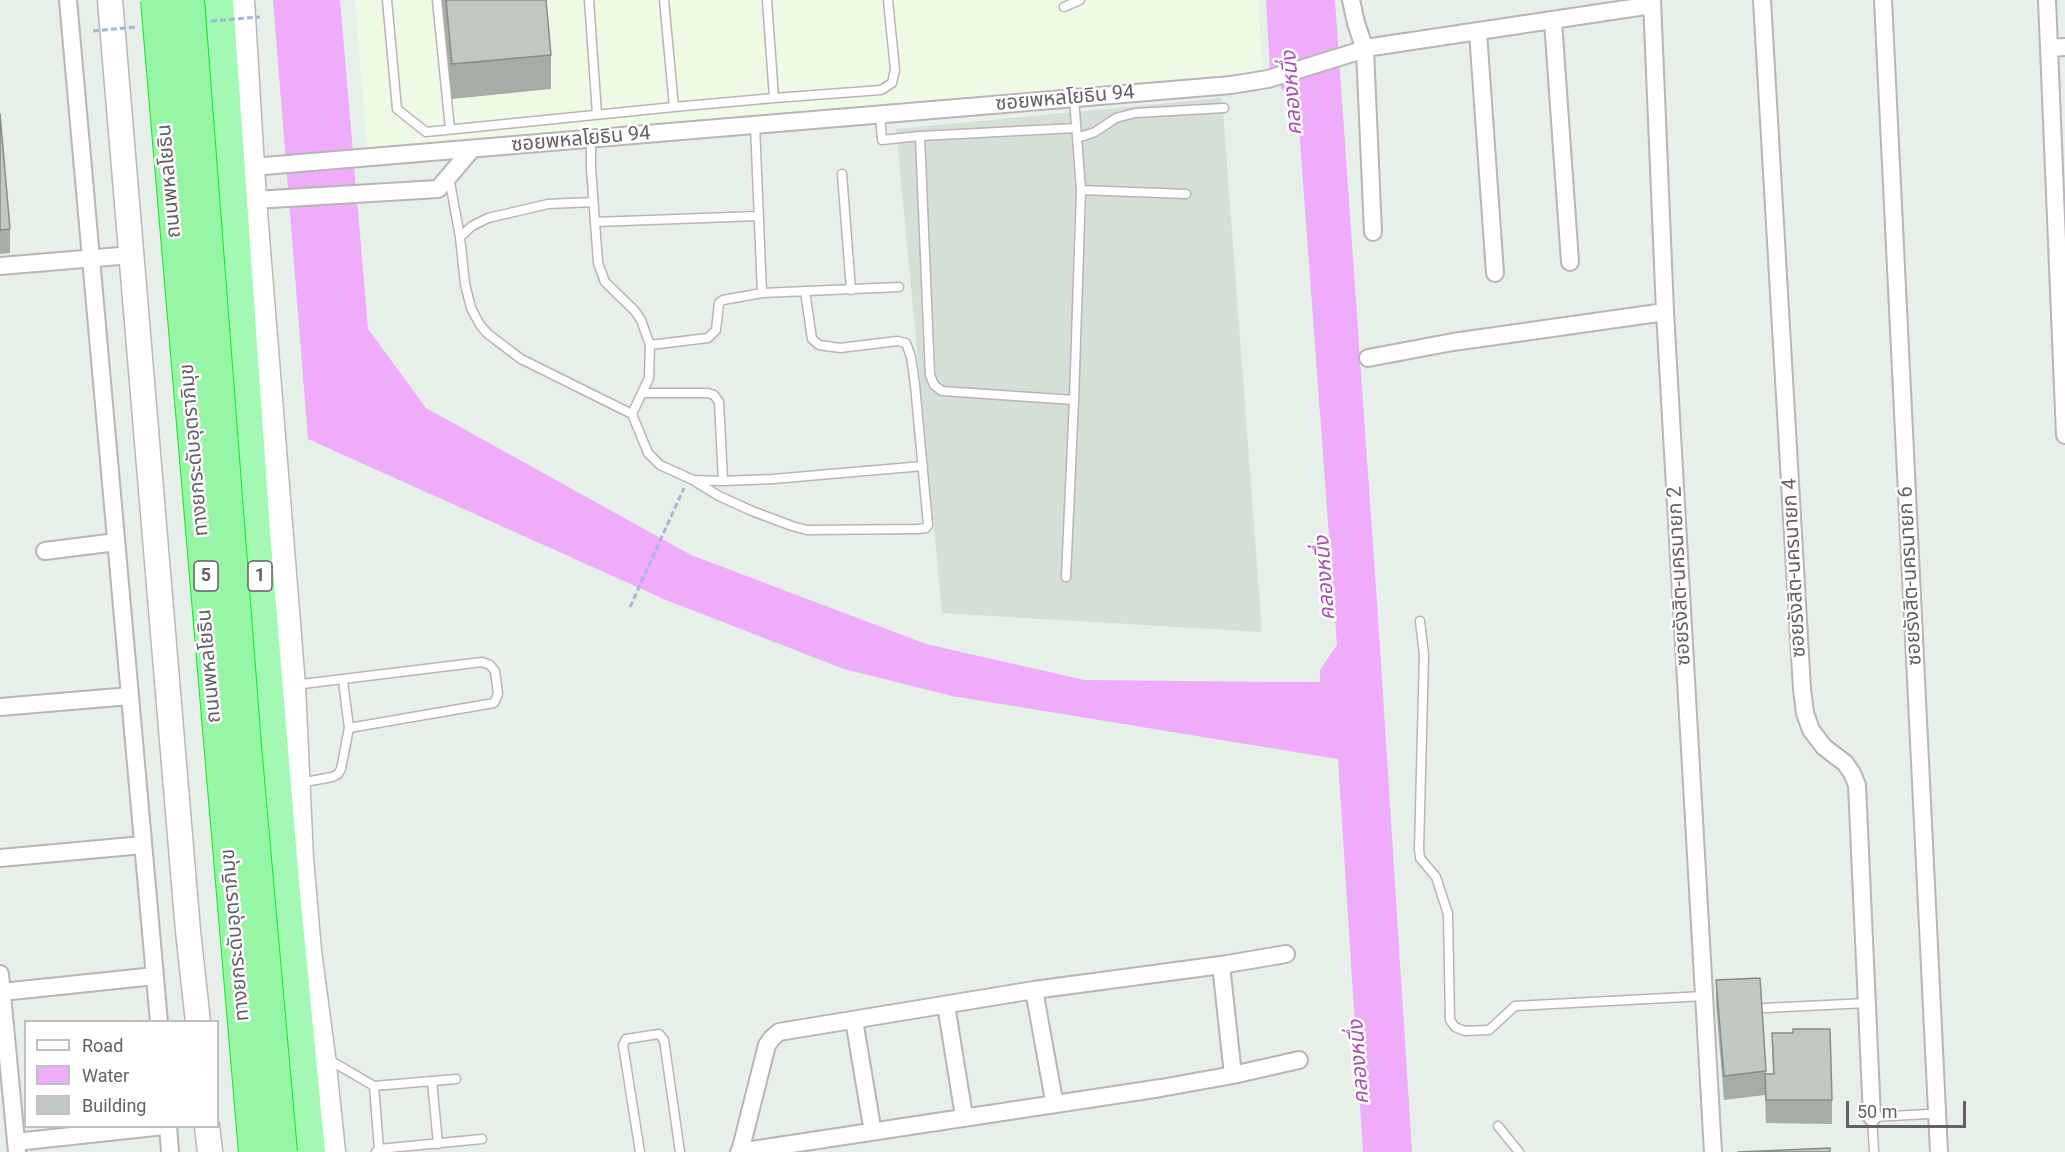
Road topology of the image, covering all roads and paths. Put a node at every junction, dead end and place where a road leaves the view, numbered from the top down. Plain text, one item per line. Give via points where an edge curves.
1 (68, 0) edge
2 (110, 0) edge
3 (156, 0) edge
4 (188, 0) edge
5 (219, 0) edge
6 (242, 0) edge
7 (387, 0) edge
8 (437, 0) edge
9 (589, 0) edge
10 (664, 0) edge
11 (767, 0) edge
12 (888, 0) edge
13 (1080, 0) edge
14 (1351, 0) edge
15 (1762, 0) edge
16 (1883, 0) edge
17 (2047, 0) edge
18 (1652, 3) edge
19 (1064, 8) dead end
20 (1553, 21) junction
21 (1478, 32) junction
22 (2057, 47) edge
23 (1360, 51) junction
24 (1074, 98) junction
25 (774, 99) junction
26 (674, 107) junction
27 (1224, 108) dead end
28 (597, 114) junction
29 (880, 114) junction
30 (755, 125) junction
31 (2059, 125) edge
32 (1076, 128) junction
33 (450, 129) junction
34 (920, 136) junction
35 (1077, 138) junction
36 (591, 140) junction
37 (472, 149) junction
38 (252, 168) junction
39 (842, 174) dead end
40 (449, 176) junction
41 (1081, 190) junction
42 (1186, 194) dead end
43 (254, 200) junction
44 (593, 202) junction
45 (2060, 214) edge
46 (758, 216) junction
47 (595, 222) junction
48 (1373, 232) dead end
49 (460, 237) junction
50 (132, 255) junction
51 (91, 259) junction
52 (1570, 262) dead end
53 (0, 266) edge
54 (1494, 273) dead end
55 (900, 287) dead end
56 (850, 290) junction
57 (805, 291) junction
58 (762, 293) junction
59 (1665, 312) junction
60 (650, 345) junction
61 (1368, 358) dead end
62 (643, 393) junction
63 (1074, 400) junction
64 (632, 414) junction
65 (2065, 435) edge
66 (922, 466) junction
67 (690, 479) junction
68 (723, 481) junction
69 (116, 542) junction
70 (45, 550) dead end
71 (1066, 577) dead end
72 (630, 607) dead end
73 (1420, 621) dead end
74 (344, 681) junction
75 (293, 686) junction
76 (130, 696) junction
77 (0, 707) edge
78 (349, 728) junction
79 (298, 784) junction
80 (143, 845) junction
81 (0, 858) edge
82 (309, 951) joint
83 (1286, 954) dead end
84 (1221, 964) junction
85 (0, 974) edge
86 (155, 976) junction
87 (1035, 990) junction
88 (2, 992) junction
89 (1704, 996) junction
90 (1867, 1003) junction
91 (946, 1005) junction
92 (1765, 1008) dead end
93 (159, 1020) edge
94 (198, 1020) edge
95 (855, 1020) junction
96 (3, 1027) edge
97 (1299, 1060) dead end
98 (314, 1065) junction
99 (1233, 1075) junction
100 (456, 1079) dead end
101 (432, 1081) junction
102 (374, 1086) junction
103 (1053, 1095) dead end
104 (963, 1110) dead end
105 (1929, 1114) dead end
106 (1872, 1117) junction
107 (871, 1121) dead end
108 (1498, 1126) dead end
109 (152, 1128) edge
110 (166, 1128) edge
111 (207, 1128) edge
112 (482, 1139) dead end
113 (438, 1144) junction
114 (17, 1147) edge
115 (378, 1151) edge
116 (170, 1152) edge
117 (210, 1152) edge
118 (250, 1152) edge
119 (255, 1152) edge
120 (281, 1152) edge
121 (311, 1152) edge
122 (333, 1152) edge
123 (639, 1152) edge
124 (680, 1152) edge
125 (740, 1152) edge
126 (1519, 1152) edge
127 (1713, 1152) edge
128 (1874, 1152) edge
129 (1939, 1152) edge

1 - 51 street
2 - 50 main road
3 - 118 highway, ถนนพหลโยธิน
3 - 119 highway, ทางยกระดับอุตราภิมุข / 5, bridge
4 - 120 highway, ทางยกระดับอุตราภิมุข / 5, bridge via 245,747
5 - 98 highway, 1 via 285,883
6 - 38 main road, 1
7 - 33 lane via 397,109 426,132
8 - 33 lane
9 - 28 lane
10 - 26 lane
11 - 25 lane
12 - 25 lane via 895,70 892,82 881,90
13 - 19 lane
14 - 23 street
15 - 90 street, ซอยรังสิต-นครนายก 4 via 1802,689 1811,730 1845,764 1857,785
16 - 129 street, ซอยรังสิต-นครนายก 6
17 - 22 street
18 - 20 street, ซอยพหลโยธิน 94
18 - 59 street, ซอยรังสิต-นครนายก 2
20 - 21 street, ซอยพหลโยธิน 94
20 - 52 street
21 - 23 street, ซอยพหลโยธิน 94
21 - 54 street
22 - 31 street
23 - 24 street, ซอยพหลโยธิน 94 via 1268,79
23 - 48 street
24 - 29 street, ซอยพหลโยธิน 94
24 - 32 lane
25 - 26 lane
26 - 28 lane
27 - 35 lane via 1135,113
28 - 33 lane
29 - 30 street, ซอยพหลโยธิน 94
29 - 34 lane via 882,140
30 - 36 street, ซอยพหลโยธิน 94
30 - 46 lane
31 - 45 street
32 - 34 lane
32 - 35 lane
34 - 63 lane via 930,375 934,385 942,391
35 - 41 lane
36 - 37 street, ซอยพหลโยธิน 94
36 - 44 lane
37 - 38 street, ซอยพหลโยธิน 94
37 - 40 street
38 - 43 main road, 1
39 - 56 lane
40 - 43 street via 438,189
40 - 49 lane
41 - 42 lane
41 - 63 lane
43 - 75 main road, 1
44 - 47 lane
44 - 49 lane via 548,204 488,218
45 - 65 street
46 - 47 lane
46 - 58 lane
47 - 60 lane via 598,263 605,282 635,311
49 - 64 lane via 471,308 488,334 521,359
50 - 51 street
50 - 94 main road
51 - 53 street
51 - 69 street
55 - 56 lane
56 - 57 lane
57 - 58 lane
57 - 66 lane via 812,339 819,345 840,348 906,343 915,385
58 - 60 lane via 719,303 716,330 708,338
59 - 61 street
59 - 89 street, ซอยรังสิต-นครนายก 2
60 - 62 lane via 650,378
62 - 64 lane
62 - 68 lane via 714,395 718,402
63 - 71 lane
64 - 67 lane via 648,453 660,465
66 - 67 lane via 928,525 918,529 807,530 752,511
66 - 68 lane
67 - 68 lane
67 - 72 path
69 - 70 street
69 - 76 street
73 - 89 lane via 1424,655 1419,849 1420,858 1436,877 1448,914 1450,1020 1455,1027 1465,1031 1489,1030 1515,1006
74 - 75 lane
74 - 78 lane
74 - 78 lane via 482,662 495,671 498,694 494,703
75 - 79 main road, 1
76 - 77 street
76 - 80 street
78 - 79 lane via 338,774
79 - 82 main road, 1
80 - 81 street
80 - 86 street
82 - 98 highway
83 - 84 street
84 - 87 street
84 - 99 street
85 - 88 street
86 - 88 street
86 - 93 street
87 - 91 street
87 - 103 street
88 - 96 street
89 - 127 street, ซอยรังสิต-นครนายก 2
90 - 92 lane
90 - 106 street, ซอยรังสิต-นครนายก 4
91 - 95 street
91 - 104 street
95 - 107 street
95 - 125 street via 779,1032 772,1038
96 - 114 street
97 - 99 street
98 - 102 lane
98 - 121 highway, 1
98 - 122 main road, 1
99 - 125 street
100 - 101 lane
101 - 102 lane
101 - 113 lane
102 - 115 lane
105 - 106 lane
106 - 128 lane
108 - 126 lane
109 - 114 street
110 - 116 street
111 - 117 main road
112 - 113 lane
113 - 115 lane
123 - 124 lane via 622,1045 626,1039 659,1034 664,1040

